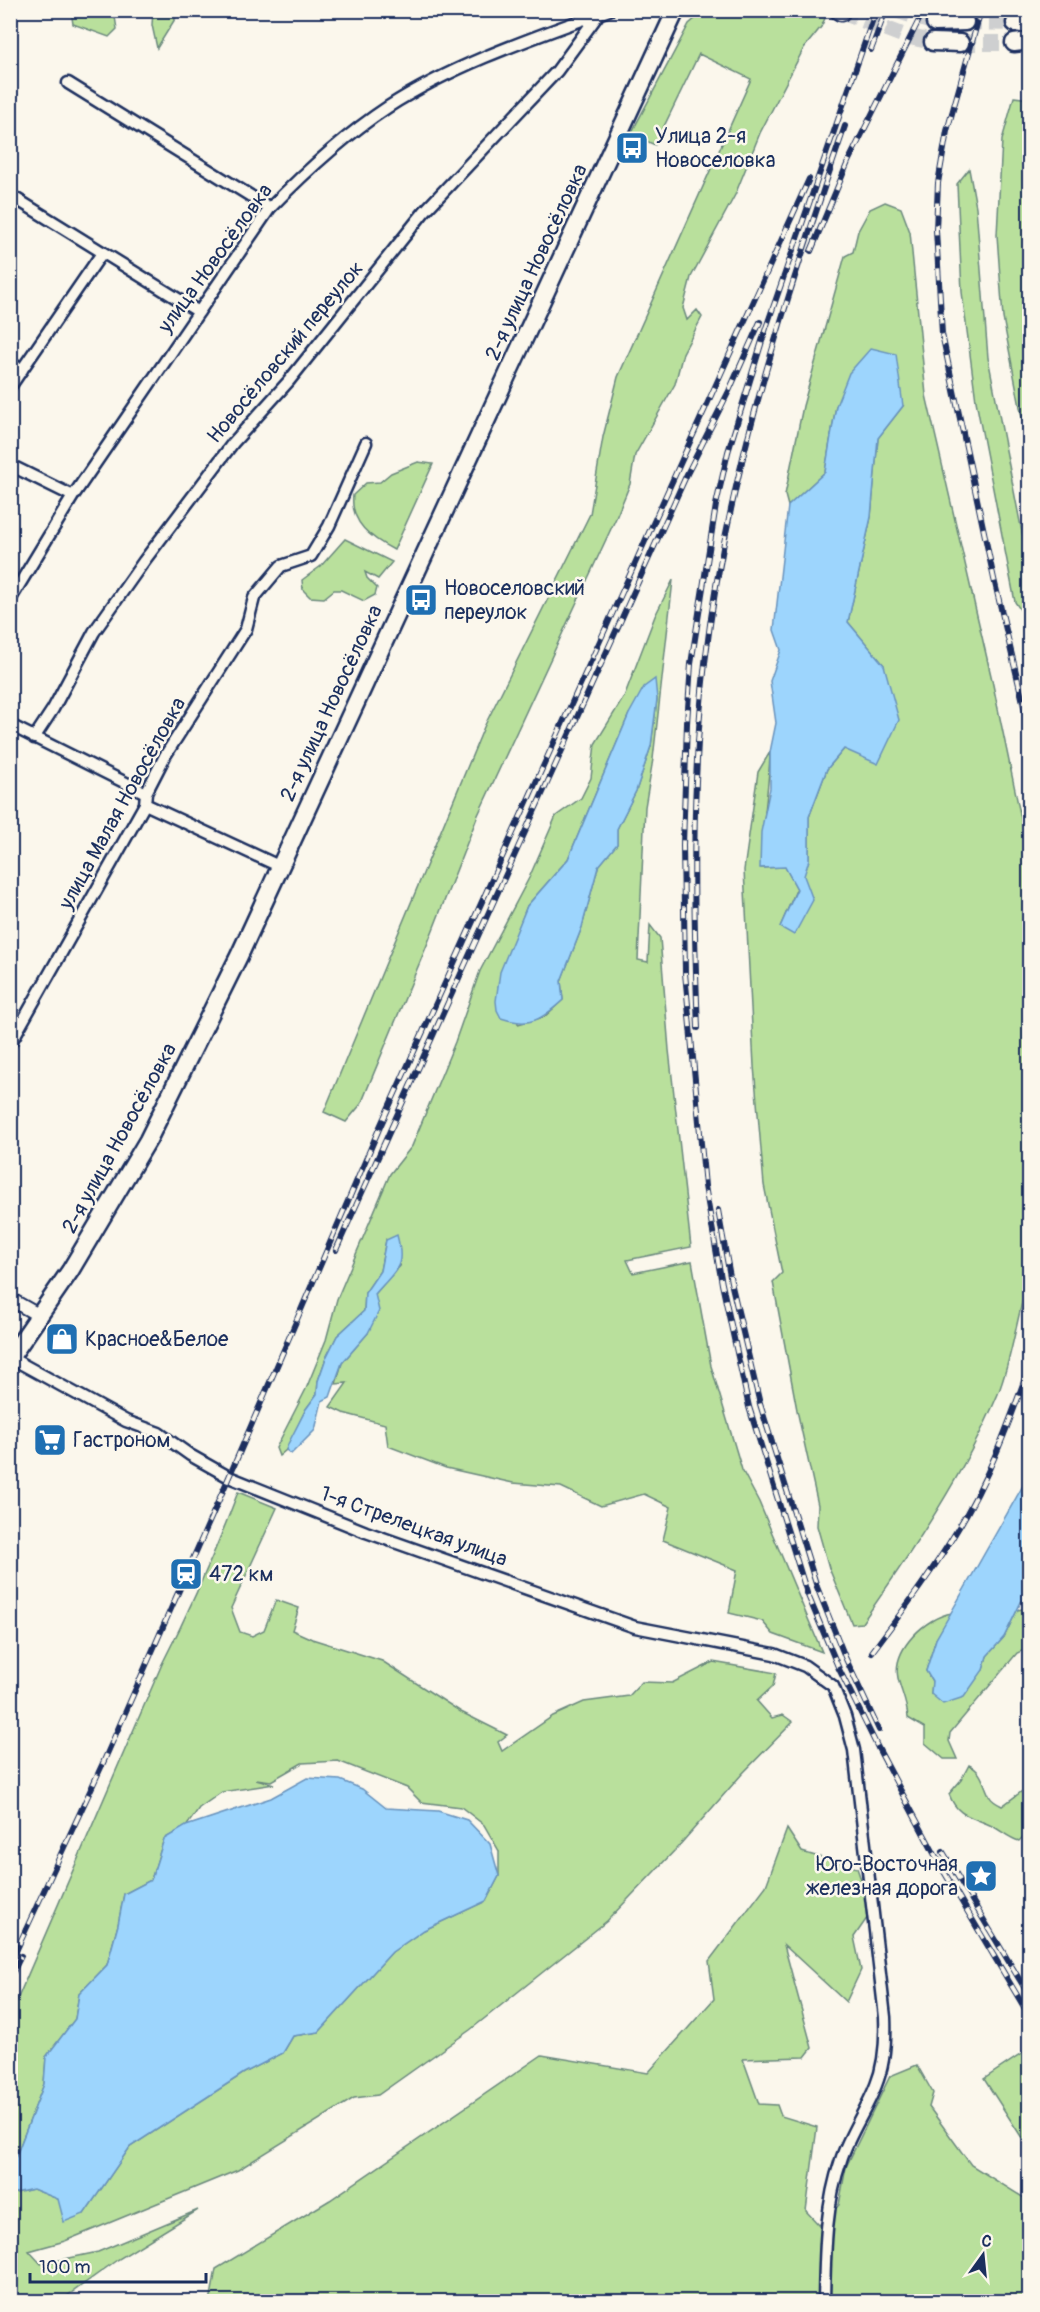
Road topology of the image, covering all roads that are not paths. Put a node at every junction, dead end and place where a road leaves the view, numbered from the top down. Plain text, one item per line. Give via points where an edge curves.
1 (609, 10) edge
2 (676, 10) edge
3 (687, 10) edge
4 (598, 15) junction
5 (965, 22) tunnel mouth
6 (935, 23) tunnel mouth
7 (933, 42) tunnel mouth
8 (960, 43) tunnel mouth
9 (660, 48) junction
10 (68, 83) dead end
11 (10, 195) edge
12 (270, 208) junction
13 (102, 253) junction
14 (199, 312) junction
15 (10, 363) edge
16 (22, 370) junction
17 (10, 387) edge
18 (366, 443) dead end
19 (10, 465) edge
20 (73, 496) junction
21 (10, 600) edge
22 (10, 725) edge
23 (34, 738) junction
24 (145, 798) junction
25 (281, 867) junction
26 (10, 1044) edge
27 (10, 1299) edge
28 (40, 1316) junction
29 (11, 1358) edge
30 (824, 2301) edge

1 - 4 street, улица Новосёловка
2 - 9 main road, 2-я улица Новосёловка
3 - 9 main road, 2-я улица Новосёловка
4 - 12 street, улица Новосёловка via 422,87 349,135
4 - 23 street, Новосёловский переулок via 557,71 424,212 288,382 233,443 94,632
5 - 6 main road
7 - 8 main road
9 - 25 main road, 2-я улица Новосёловка
10 - 12 street
11 - 13 street
12 - 14 street, улица Новосёловка
13 - 14 street
13 - 16 street
14 - 20 street, улица Новосёловка
15 - 16 street
16 - 17 street
18 - 24 street, улица Малая Новосёловка via 329,526 311,556 280,566 254,598 246,629 165,756
19 - 20 street
20 - 21 street, улица Новосёловка
22 - 23 street
23 - 24 street
24 - 25 street
24 - 26 street, улица Малая Новосёловка
25 - 28 main road, 2-я улица Новосёловка via 148,1140
27 - 28 street
28 - 29 main road, 2-я улица Новосёловка
29 - 30 street, 1-я Стрелецкая улица via 126,1421 159,1433 223,1474 366,1532 635,1627 774,1654 805,1666 833,1686 854,1750 886,2043 876,2085 841,2158 831,2195

